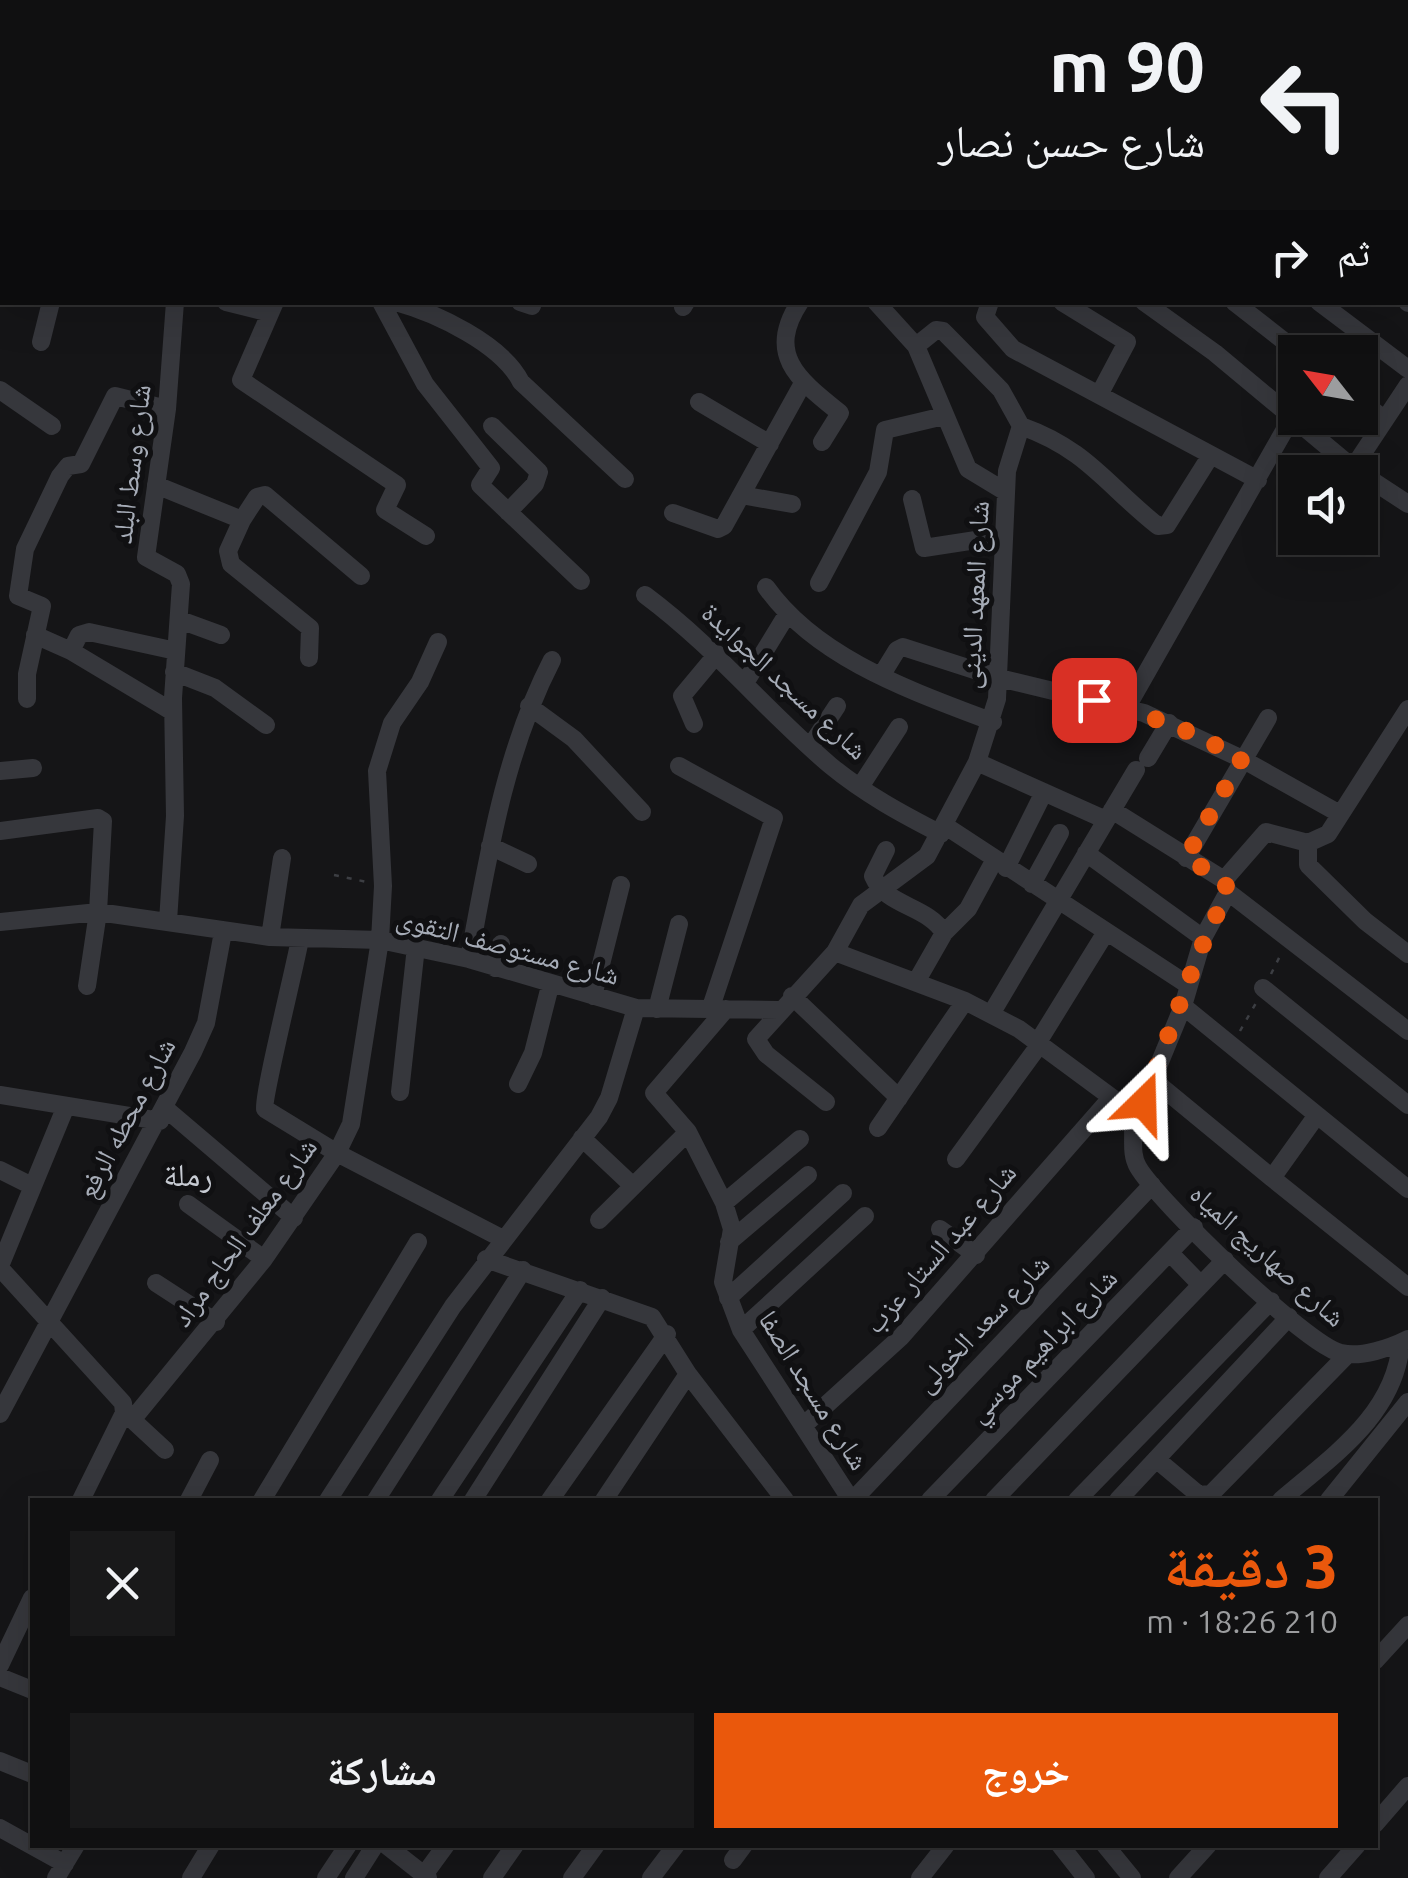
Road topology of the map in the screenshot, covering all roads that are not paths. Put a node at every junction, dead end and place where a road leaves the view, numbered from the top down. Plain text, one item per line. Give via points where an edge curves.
1 (50, 305) edge
2 (174, 305) edge
3 (383, 305) edge
4 (404, 305) edge
5 (798, 305) edge
6 (879, 305) edge
7 (989, 305) edge
8 (1067, 305) edge
9 (1148, 305) edge
10 (1238, 305) edge
11 (1323, 305) edge
12 (273, 308) edge
13 (1278, 336) edge
14 (41, 342) dead end
15 (916, 346) junction
16 (1408, 369) edge
17 (803, 383) junction
18 (1408, 386) edge
19 (0, 390) edge
20 (1099, 395) junction
21 (698, 402) dead end
22 (1278, 405) edge
23 (167, 409) junction
24 (1378, 414) edge
25 (944, 416) junction
26 (1386, 420) junction
27 (52, 426) dead end
28 (492, 426) dead end
29 (1022, 426) junction
30 (1282, 435) edge
31 (1314, 435) edge
32 (822, 442) dead end
33 (770, 444) junction
34 (1211, 455) junction
35 (1337, 455) edge
36 (1362, 455) edge
37 (626, 479) dead end
38 (1258, 480) junction
39 (1378, 484) edge
40 (156, 486) junction
41 (1006, 492) junction
42 (741, 496) junction
43 (912, 499) dead end
44 (792, 504) dead end
45 (1408, 504) edge
46 (508, 512) junction
47 (673, 512) dead end
48 (242, 520) junction
49 (426, 536) dead end
50 (1002, 536) junction
51 (361, 576) dead end
52 (581, 581) dead end
53 (820, 584) dead end
54 (766, 586) dead end
55 (646, 595) dead end
56 (786, 616) junction
57 (180, 620) junction
58 (36, 635) junction
59 (221, 635) dead end
60 (438, 642) dead end
61 (71, 651) junction
62 (176, 651) junction
63 (717, 654) junction
64 (309, 658) dead end
65 (552, 660) dead end
66 (174, 672) junction
67 (881, 676) junction
68 (999, 678) junction
69 (745, 683) junction
70 (27, 699) dead end
71 (528, 706) junction
72 (837, 706) dead end
73 (1126, 708) junction
74 (1408, 710) edge
75 (172, 712) junction
76 (1268, 718) dead end
77 (992, 722) junction
78 (1169, 723) junction
79 (694, 724) dead end
80 (266, 725) dead end
81 (899, 727) dead end
82 (810, 747) junction
83 (1242, 758) junction
84 (976, 762) junction
85 (679, 766) dead end
86 (34, 768) dead end
87 (0, 771) edge
88 (860, 787) junction
89 (1044, 792) junction
90 (642, 812) dead end
91 (1340, 814) junction
92 (1109, 815) junction
93 (943, 830) junction
94 (0, 831) edge
95 (1060, 833) dead end
96 (1308, 843) junction
97 (490, 846) junction
98 (886, 850) dead end
99 (1086, 853) junction
100 (282, 858) dead end
101 (1186, 858) junction
102 (528, 864) dead end
103 (1000, 864) junction
104 (621, 884) dead end
105 (1032, 884) junction
106 (1226, 886) junction
107 (880, 891) junction
108 (1058, 901) junction
109 (98, 912) junction
110 (168, 921) junction
111 (0, 922) edge
112 (679, 924) dead end
113 (224, 932) junction
114 (944, 932) junction
115 (1106, 932) junction
116 (270, 937) junction
117 (300, 938) junction
118 (1203, 938) junction
119 (380, 940) junction
120 (500, 944) dead end
121 (416, 946) junction
122 (835, 952) junction
123 (1408, 954) edge
124 (470, 960) junction
125 (495, 968) junction
126 (916, 982) junction
127 (1188, 985) junction
128 (88, 986) dead end
129 (550, 986) junction
130 (1263, 988) dead end
131 (593, 996) junction
132 (792, 996) junction
133 (965, 1001) junction
134 (1183, 1006) junction
135 (636, 1008) junction
136 (657, 1009) junction
137 (718, 1009) junction
138 (778, 1010) junction
139 (991, 1014) junction
140 (1408, 1031) edge
141 (1039, 1043) junction
142 (1152, 1080) junction
143 (518, 1084) dead end
144 (400, 1092) dead end
145 (0, 1095) edge
146 (899, 1098) junction
147 (1111, 1098) junction
148 (826, 1102) dead end
149 (1408, 1104) edge
150 (66, 1106) junction
151 (163, 1115) junction
152 (1318, 1116) junction
153 (1134, 1126) junction
154 (878, 1128) dead end
155 (688, 1132) junction
156 (582, 1138) junction
157 (800, 1139) dead end
158 (338, 1154) junction
159 (956, 1159) dead end
160 (0, 1170) edge
161 (808, 1175) dead end
162 (1272, 1178) junction
163 (1152, 1185) junction
164 (32, 1186) junction
165 (633, 1186) junction
166 (1408, 1189) edge
167 (843, 1193) dead end
168 (724, 1202) junction
169 (188, 1204) dead end
170 (864, 1216) dead end
171 (294, 1218) junction
172 (599, 1220) dead end
173 (1194, 1228) junction
174 (940, 1229) dead end
175 (503, 1239) junction
176 (418, 1242) dead end
177 (728, 1242) junction
178 (1170, 1253) junction
179 (976, 1255) junction
180 (486, 1259) junction
181 (264, 1260) junction
182 (1224, 1260) junction
183 (0, 1267) edge
184 (522, 1270) junction
185 (156, 1283) dead end
186 (1201, 1285) junction
187 (1408, 1286) edge
188 (580, 1290) junction
189 (602, 1298) junction
190 (728, 1298) junction
191 (1272, 1301) junction
192 (1289, 1317) junction
193 (48, 1318) junction
194 (216, 1322) junction
195 (741, 1330) junction
196 (666, 1334) junction
197 (1404, 1341) edge
198 (1347, 1355) junction
199 (688, 1374) junction
200 (1408, 1402) edge
201 (126, 1412) junction
202 (0, 1414) edge
203 (802, 1426) junction
204 (164, 1450) dead end
205 (1156, 1459) junction
206 (210, 1460) dead end
207 (772, 1484) junction
208 (82, 1498) edge
209 (190, 1498) edge
210 (263, 1498) edge
211 (329, 1498) edge
212 (377, 1498) edge
213 (441, 1498) edge
214 (474, 1498) edge
215 (551, 1498) edge
216 (605, 1498) edge
217 (762, 1498) edge
218 (783, 1498) edge
219 (851, 1498) edge
220 (854, 1498) edge
221 (932, 1498) edge
222 (996, 1498) edge
223 (1079, 1498) edge
224 (1122, 1498) edge
225 (1283, 1498) edge
226 (1331, 1498) edge
227 (30, 1602) edge
228 (1408, 1625) edge
229 (1378, 1659) edge
230 (0, 1665) edge
231 (0, 1677) edge
232 (30, 1689) edge
233 (0, 1762) edge
234 (30, 1773) edge
235 (1408, 1786) edge
236 (1378, 1821) edge
237 (0, 1828) edge
238 (74, 1848) edge
239 (209, 1848) edge
240 (346, 1848) edge
241 (373, 1848) edge
242 (390, 1848) edge
243 (444, 1848) edge
244 (513, 1848) edge
245 (594, 1848) edge
246 (674, 1848) edge
247 (944, 1848) edge
248 (1062, 1848) edge
249 (1107, 1848) edge
250 (1205, 1848) edge
251 (1354, 1848) edge
252 (60, 1871) edge
253 (1075, 1873) edge
254 (426, 1876) edge
255 (191, 1878) edge
256 (326, 1878) edge
257 (354, 1878) edge
258 (492, 1878) edge
259 (572, 1878) edge
260 (651, 1878) edge
261 (920, 1878) edge
262 (1132, 1878) edge
263 (1178, 1878) edge
264 (1328, 1878) edge

1 - 14 street
2 - 23 street, شارع وسط البلد
3 - 46 street via 426,384 492,468 480,485
4 - 37 street via 510,362 521,382
5 - 17 street via 786,325 786,354
6 - 15 street
7 - 20 street via 985,317 1013,348
8 - 20 street via 1127,342
9 - 22 street
10 - 13 street
11 - 16 street
12 - 49 street via 240,380 397,485 386,510
15 - 25 street
15 - 29 street via 943,331 1000,390
17 - 32 street via 840,413
17 - 33 street
18 - 26 street
19 - 27 street
20 - 34 street
21 - 33 street
23 - 40 street, شارع وسط البلد
23 - 58 street via 115,396 81,464 63,471 22,563 18,596 42,606
24 - 26 street
25 - 41 street via 968,469
25 - 53 street via 885,430 878,472
26 - 36 street
28 - 46 street via 539,472
29 - 34 street via 1081,454 1153,523 1167,525
29 - 41 street, شارع المعهد الدينى
30 - 38 street
31 - 35 street
33 - 42 street
34 - 38 street
38 - 73 street
39 - 45 street
40 - 48 street
40 - 57 street, شارع وسط البلد via 146,557 180,577
41 - 50 street, شارع المعهد الدينى
42 - 44 street
42 - 47 street via 721,529
43 - 50 street via 924,548
46 - 52 street
48 - 51 street via 265,495
48 - 64 street via 228,551 232,564 310,628
50 - 68 street, شارع المعهد الدينى
54 - 56 street
55 - 63 street, شارع مسجد الجوايدة
56 - 67 street
56 - 69 street
57 - 59 street
57 - 62 street, شارع وسط البلد
58 - 61 street
58 - 70 street
60 - 119 street, شارع معلف الحاج مراد via 392,723 377,772
61 - 62 street via 78,635 89,632
61 - 75 street
62 - 66 street, شارع وسط البلد
63 - 69 street, شارع مسجد الجوايدة
63 - 79 street via 682,696
65 - 71 street
66 - 75 street, شارع وسط البلد
66 - 80 street via 215,688
67 - 68 street via 903,647
67 - 77 street
68 - 73 street
68 - 77 street, شارع المعهد الدينى
69 - 82 street, شارع مسجد الجوايدة
71 - 90 street via 574,739
71 - 97 street
72 - 82 street
73 - 78 street
74 - 91 street
75 - 110 street, شارع وسط البلد
76 - 83 street
77 - 84 street, شارع المعهد الدينى
78 - 83 street
78 - 92 street
81 - 88 street
82 - 88 street, شارع مسجد الجوايدة
83 - 91 street
83 - 101 street
84 - 89 street
84 - 93 street, شارع المعهد الدينى
85 - 137 street via 774,820
86 - 87 street
88 - 93 street, شارع مسجد الجوايدة
89 - 92 street
89 - 103 street
91 - 96 street via 1328,834
92 - 99 street
92 - 101 street
93 - 103 street, شارع مسجد الجوايدة
93 - 107 street, شارع المعهد الدينى via 927,856
94 - 109 street via 98,818 105,824
95 - 105 street
96 - 106 street via 1266,832
96 - 123 street via 1308,865
97 - 102 street
97 - 124 street
98 - 107 street via 873,876
99 - 108 street
99 - 118 street
100 - 116 street
101 - 106 street
103 - 105 street, شارع مسجد الجوايدة
103 - 114 street
104 - 131 street
105 - 108 street, شارع مسجد الجوايدة
106 - 118 street
106 - 140 street
107 - 114 street
107 - 122 street, شارع المعهد الدينى via 855,912
108 - 115 street
108 - 139 street
109 - 110 street, شارع مستوصف التقوى
109 - 111 street, شارع مستوصف التقوى
109 - 128 street
110 - 113 street, شارع مستوصف التقوى
112 - 136 street
113 - 116 street, شارع مستوصف التقوى
113 - 151 street, شارع محطه الرفع via 206,1024
114 - 126 street
115 - 127 street
115 - 141 street
116 - 117 street, شارع مستوصف التقوى
117 - 119 street, شارع مستوصف التقوى
117 - 158 street via 263,1104
118 - 127 street
119 - 121 street, شارع مستوصف التقوى
119 - 158 street, شارع معلف الحاج مراد via 358,1099
120 - 125 street
121 - 124 street, شارع مستوصف التقوى
121 - 144 street
122 - 126 street, شارع صهاريج المياه
122 - 132 street, شارع المعهد الدينى
124 - 125 street, شارع مستوصف التقوى
125 - 129 street, شارع مستوصف التقوى
126 - 133 street, شارع صهاريج المياه
127 - 134 street
129 - 131 street, شارع مستوصف التقوى
129 - 143 street
130 - 149 street
131 - 135 street, شارع مستوصف التقوى
132 - 138 street, شارع المعهد الدينى
132 - 146 street
133 - 139 street, شارع صهاريج المياه
133 - 146 street
134 - 142 street
134 - 152 street
135 - 136 street, شارع مستوصف التقوى
135 - 156 street via 610,1098
136 - 137 street, شارع مستوصف التقوى
137 - 138 street, شارع مستوصف التقوى
137 - 155 street, شارع مسجد الصفا via 654,1093
138 - 148 street via 758,1034 758,1046
139 - 141 street, شارع صهاريج المياه
141 - 147 street, شارع صهاريج المياه
141 - 159 street
142 - 153 street
142 - 162 street
145 - 150 street
146 - 154 street
147 - 153 street, شارع صهاريج المياه via 1126,1108
147 - 179 street, شارع عبد الستار عزب
150 - 151 street
150 - 164 street
151 - 171 street
151 - 193 street, شارع محطه الرفع
152 - 162 street
152 - 166 street
153 - 163 street, شارع صهاريج المياه via 1136,1164
155 - 165 street
155 - 168 street, شارع مسجد الصفا
156 - 165 street
156 - 175 street
157 - 168 street
158 - 171 street, شارع معلف الحاج مراد
158 - 175 street
160 - 164 street
161 - 177 street
162 - 187 street
163 - 173 street, شارع صهاريج المياه
163 - 220 street, شارع سعد الخولى
164 - 183 street
165 - 172 street
167 - 190 street
168 - 177 street, شارع مسجد الصفا via 732,1229
169 - 181 street
170 - 195 street
171 - 181 street, شارع معلف الحاج مراد
173 - 178 street, شارع ابراهيم موسي
173 - 182 street, شارع صهاريج المياه
174 - 179 street
175 - 180 street
176 - 210 street
177 - 190 street, شارع مسجد الصفا
178 - 186 street
178 - 221 street, شارع ابراهيم موسي
179 - 203 street, شارع عبد الستار عزب via 890,1348
180 - 184 street
180 - 211 street
181 - 194 street, شارع معلف الحاج مراد
182 - 186 street
182 - 191 street, شارع صهاريج المياه
183 - 193 street
184 - 188 street
184 - 212 street
185 - 194 street
186 - 222 street
188 - 189 street
188 - 213 street
189 - 196 street via 644,1312
189 - 214 street
190 - 195 street, شارع مسجد الصفا
191 - 192 street, شارع صهاريج المياه
191 - 223 street
192 - 198 street, شارع صهاريج المياه
192 - 205 street
193 - 201 street
193 - 202 street, شارع محطه الرفع
194 - 201 street, شارع معلف الحاج مراد
195 - 203 street, شارع مسجد الصفا
196 - 199 street
196 - 215 street
197 - 198 street, شارع صهاريج المياه
197 - 225 street via 1394,1383 1378,1408
198 - 205 street via 1210,1494 1199,1495
199 - 207 street
199 - 216 street
200 - 226 street
201 - 204 street
201 - 208 street, شارع معلف الحاج مراد
203 - 219 street, شارع مسجد الصفا
205 - 224 street
206 - 209 street
207 - 217 street
207 - 218 street
227 - 230 street
228 - 229 street
231 - 232 street
233 - 234 street
235 - 236 street
237 - 252 street
238 - 252 street
239 - 255 street
240 - 256 street
241 - 257 street
242 - 254 street
243 - 254 street
244 - 258 street
245 - 259 street
246 - 260 street
247 - 261 street
248 - 253 street
249 - 262 street
250 - 263 street
251 - 264 street

